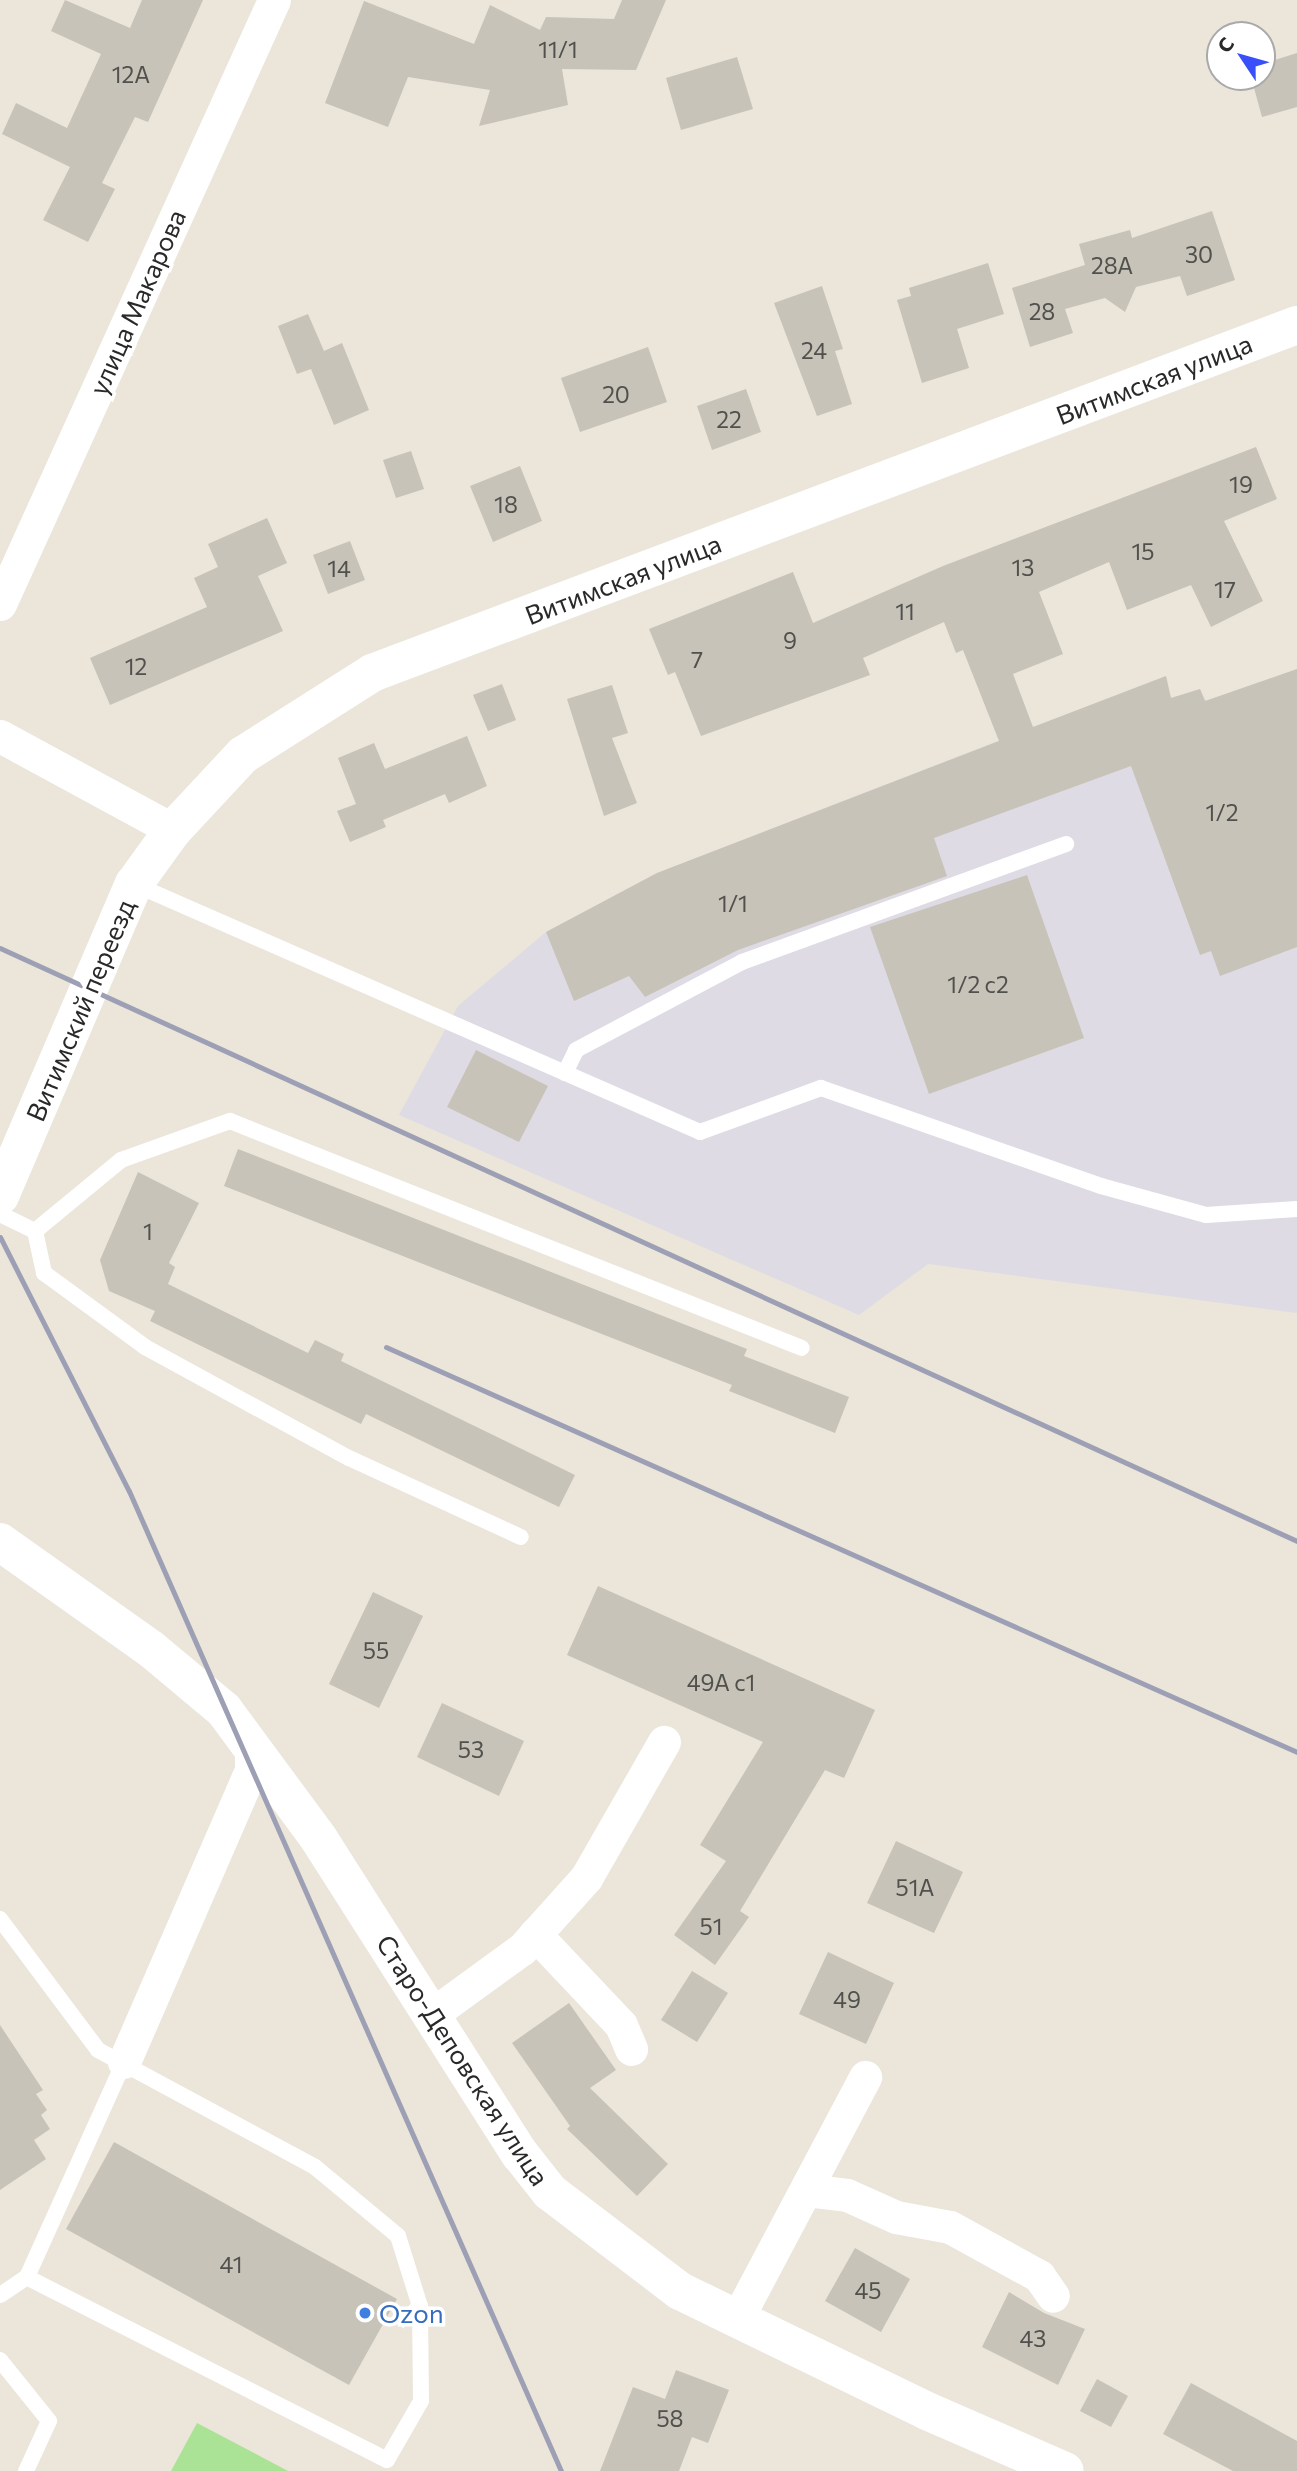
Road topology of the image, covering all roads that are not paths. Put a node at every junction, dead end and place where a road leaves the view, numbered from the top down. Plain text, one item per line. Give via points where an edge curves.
1 (274, 0) edge
2 (1297, 326) edge
3 (0, 604) edge
4 (0, 736) edge
5 (173, 830) junction
6 (1066, 844) dead end
7 (134, 884) junction
8 (565, 1073) junction
9 (0, 1196) edge
10 (1297, 1209) edge
11 (0, 1214) edge
12 (35, 1231) junction
13 (802, 1348) dead end
14 (521, 1537) dead end
15 (0, 1542) edge
16 (664, 1742) dead end
17 (251, 1746) junction
18 (0, 1919) edge
19 (535, 1934) junction
20 (431, 2015) junction
21 (631, 2049) dead end
22 (124, 2062) junction
23 (866, 2077) dead end
24 (806, 2190) junction
25 (27, 2277) junction
26 (3, 2286) edge
27 (1053, 2296) dead end
28 (737, 2319) junction
29 (0, 2360) edge
30 (26, 2471) edge
31 (1065, 2471) edge

1 - 3 street, улица Макарова
2 - 5 street, Витимская улица via 372,673 243,755
4 - 5 street
5 - 7 street, Витимский переезд
6 - 8 lane via 742,962 576,1050
7 - 8 lane
7 - 9 street, Витимский переезд
8 - 10 lane via 700,1132 821,1088 1101,1186 1206,1215
11 - 12 lane
12 - 13 lane via 121,1160 230,1121
12 - 14 lane via 44,1273 145,1347 349,1458
15 - 17 street, Старо-Деповская улица via 151,1649 225,1710
16 - 19 street via 586,1878
17 - 20 street, Старо-Деповская улица via 319,1839
17 - 22 street via 251,1770
18 - 22 lane via 98,2050
19 - 20 street
19 - 21 street via 621,2025
20 - 28 street, Старо-Деповская улица via 520,2154 550,2192 680,2291
22 - 25 lane
22 - 25 lane via 315,2167 398,2236 420,2306 421,2400 387,2460
23 - 24 street
24 - 27 street via 847,2196 896,2217 950,2227 1039,2276
24 - 28 street
25 - 26 lane
28 - 31 street, Старо-Деповская улица via 927,2412
29 - 30 lane via 49,2421

